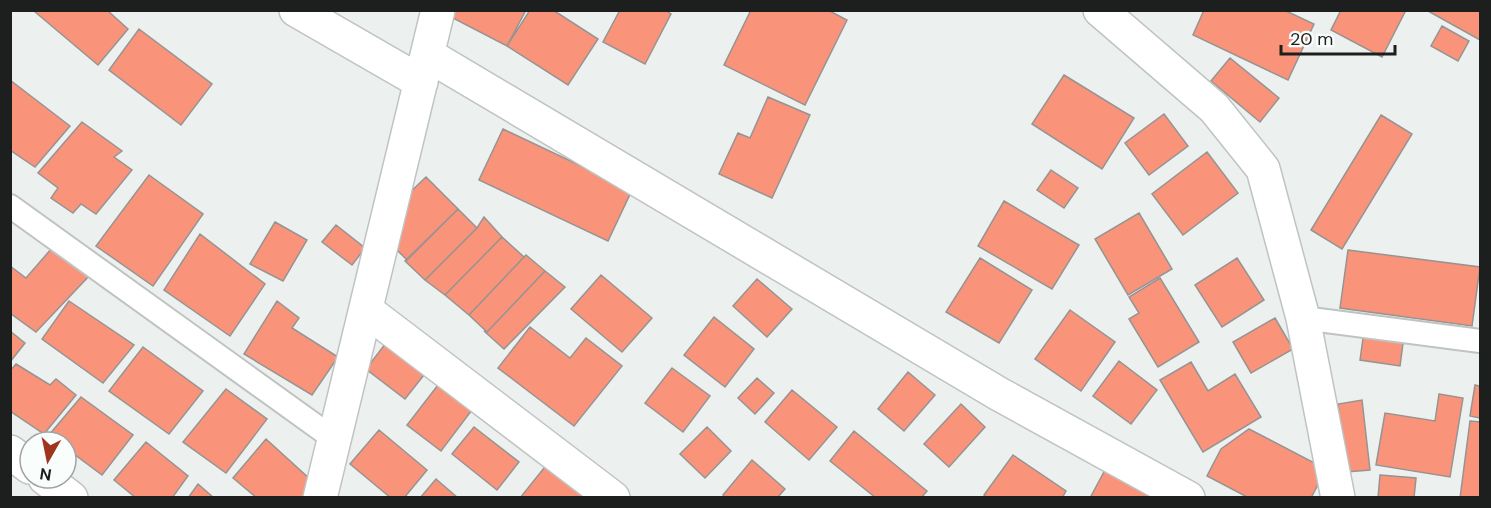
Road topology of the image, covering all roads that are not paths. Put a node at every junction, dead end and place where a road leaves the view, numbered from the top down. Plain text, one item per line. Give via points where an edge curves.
1 (296, 10) edge
2 (438, 10) edge
3 (1100, 10) edge
4 (425, 69) junction
5 (10, 206) edge
6 (366, 310) junction
7 (1303, 318) junction
8 (1480, 341) edge
9 (334, 440) junction
10 (320, 498) edge
11 (613, 498) edge
12 (1188, 498) edge
13 (1338, 498) edge

1 - 4 street
2 - 4 street
3 - 7 street via 1214,108 1263,169
4 - 6 street
4 - 12 street
5 - 9 lane
6 - 9 street
6 - 11 street
7 - 8 lane
7 - 13 street
9 - 10 street

